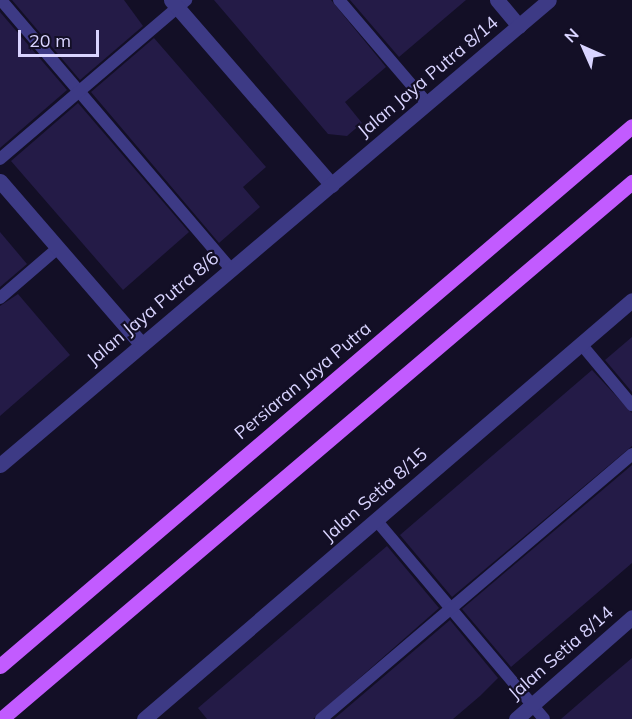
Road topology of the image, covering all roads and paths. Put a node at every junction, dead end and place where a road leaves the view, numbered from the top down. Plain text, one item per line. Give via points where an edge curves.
1 (1, 0) edge
2 (339, 0) edge
3 (497, 0) edge
4 (549, 0) edge
5 (178, 2) edge
6 (519, 26) junction
7 (79, 91) junction
8 (427, 103) junction
9 (632, 126) edge
10 (0, 159) edge
11 (0, 181) edge
12 (632, 182) edge
13 (332, 185) junction
14 (58, 248) junction
15 (231, 269) junction
16 (0, 298) edge
17 (632, 300) edge
18 (141, 344) junction
19 (581, 344) junction
20 (632, 405) edge
21 (632, 454) edge
22 (0, 465) edge
23 (376, 520) junction
24 (451, 609) junction
25 (632, 617) edge
26 (0, 666) edge
27 (532, 705) junction
28 (1, 719) edge
29 (144, 719) edge
30 (321, 719) edge
31 (516, 719) edge
32 (544, 719) edge

1 - 7 lane
2 - 8 lane
3 - 6 street
4 - 6 street, Jalan Jaya Putra 8/14
5 - 7 lane
5 - 13 street
6 - 8 street, Jalan Jaya Putra 8/14
7 - 10 lane
7 - 15 lane
8 - 13 street, Jalan Jaya Putra 8/14
9 - 26 main road, Persiaran Jaya Putra
11 - 14 street
12 - 28 main road
13 - 15 street, Jalan Jaya Putra 8/6
14 - 16 lane
14 - 18 street
15 - 18 street, Jalan Jaya Putra 8/6
17 - 19 street, Jalan Setia 8/15
18 - 22 street, Jalan Jaya Putra 8/6
19 - 20 lane
19 - 23 street, Jalan Setia 8/15
21 - 24 lane
23 - 24 lane
23 - 29 street, Jalan Setia 8/15
24 - 27 lane
24 - 30 lane
25 - 27 street, Jalan Setia 8/14
27 - 31 street, Jalan Setia 8/14
27 - 32 lane

